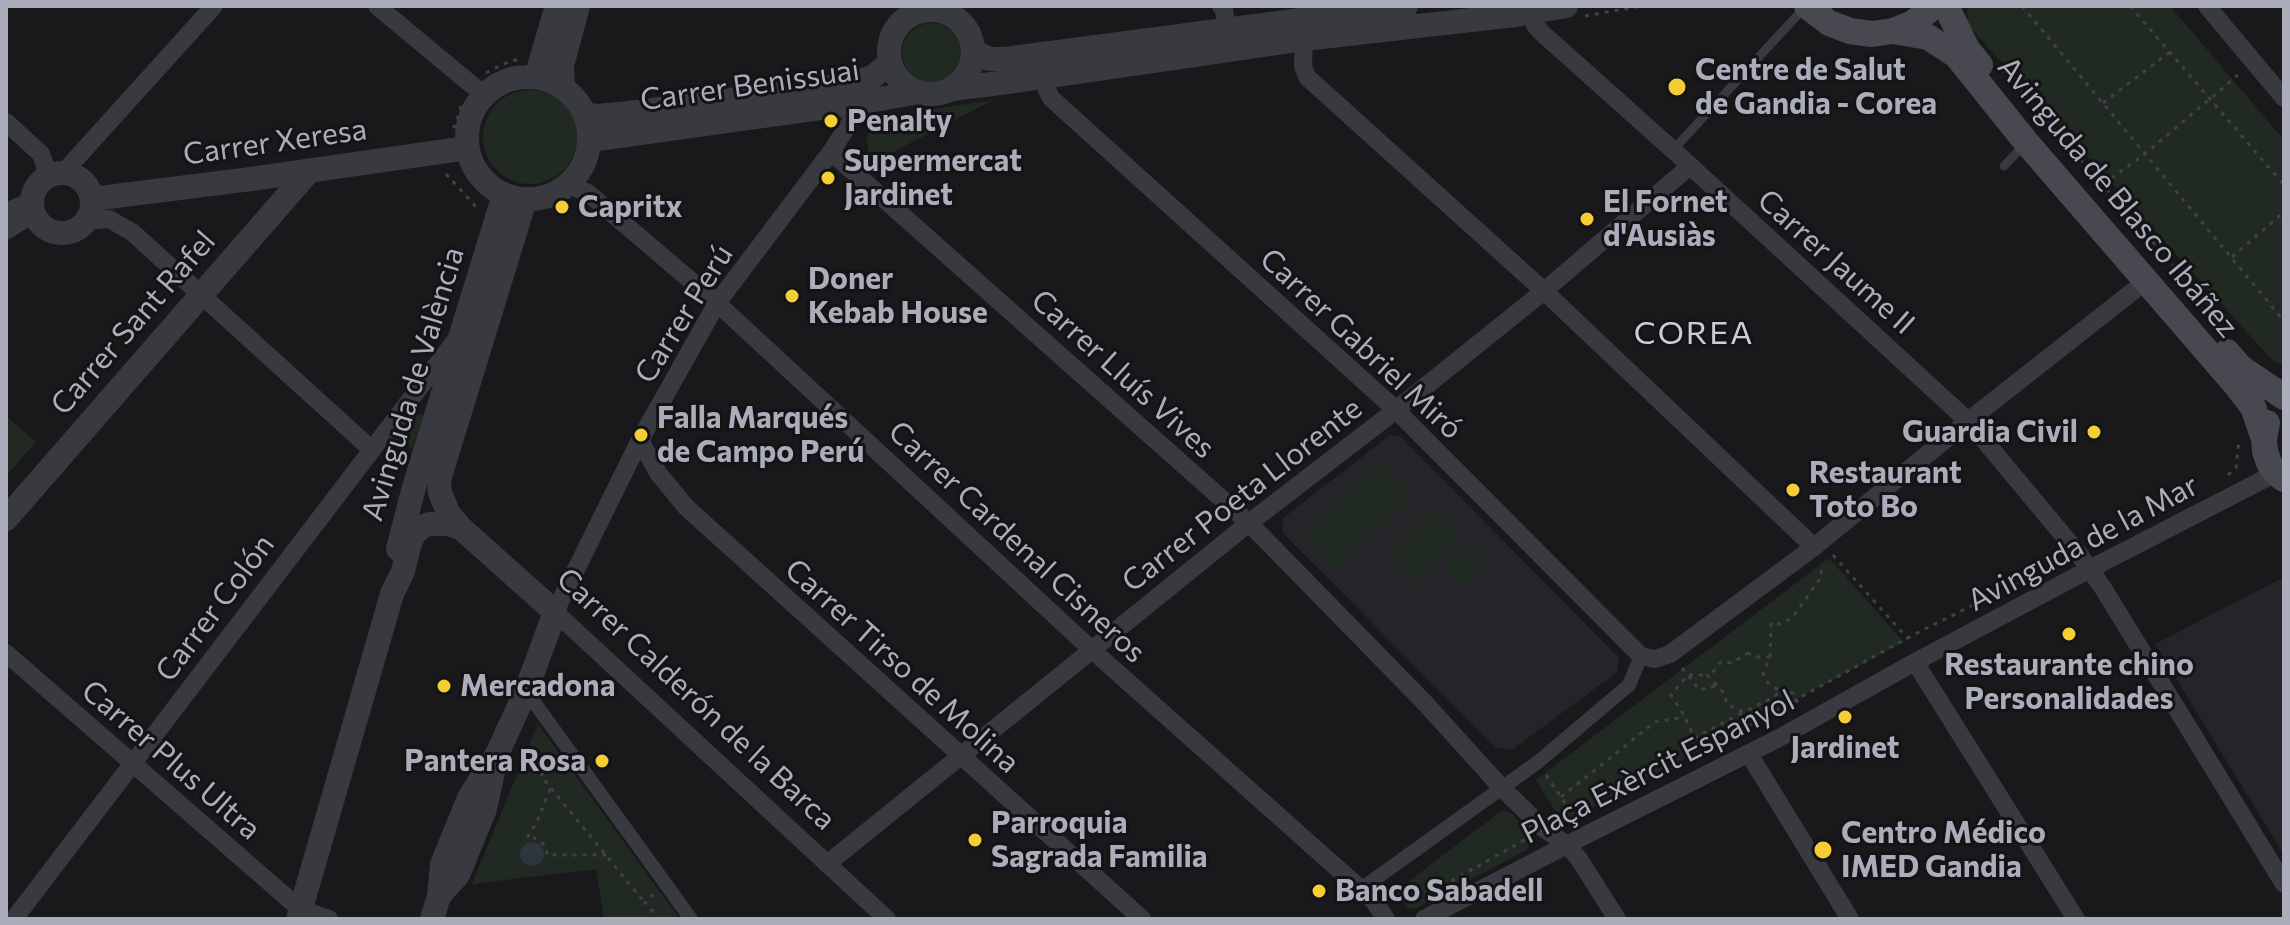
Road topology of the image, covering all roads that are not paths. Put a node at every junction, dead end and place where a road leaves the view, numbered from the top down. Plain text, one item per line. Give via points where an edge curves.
1 (214, 6) edge
2 (377, 6) edge
3 (557, 6) edge
4 (578, 6) edge
5 (1221, 6) edge
6 (1406, 6) edge
7 (1566, 6) edge
8 (1806, 6) edge
9 (1934, 6) edge
10 (1946, 6) edge
11 (2207, 6) edge
12 (930, 8) edge
13 (1532, 11) junction
14 (1226, 31) junction
15 (1893, 31) junction
16 (1304, 39) junction
17 (973, 51) junction
18 (890, 62) junction
19 (528, 68) junction
20 (1041, 78) junction
21 (476, 88) junction
22 (563, 88) junction
23 (951, 89) junction
24 (919, 92) junction
25 (2284, 98) edge
26 (863, 102) junction
27 (585, 114) junction
28 (6, 122) edge
29 (590, 140) junction
30 (2026, 142) junction
31 (467, 148) junction
32 (1673, 150) junction
33 (831, 152) junction
34 (2004, 166) dead end
35 (1689, 167) junction
36 (310, 170) junction
37 (56, 175) junction
38 (251, 179) junction
39 (569, 185) junction
40 (514, 197) junction
41 (33, 208) junction
42 (89, 210) junction
43 (6, 215) edge
44 (266, 218) junction
45 (6, 231) edge
46 (2146, 281) junction
47 (1544, 291) junction
48 (199, 295) junction
49 (717, 303) junction
50 (462, 332) junction
51 (2284, 399) edge
52 (1396, 410) junction
53 (1968, 421) junction
54 (2251, 438) junction
55 (640, 440) junction
56 (371, 449) junction
57 (2280, 476) edge
58 (6, 519) edge
59 (1249, 523) junction
60 (461, 528) junction
61 (1818, 544) junction
62 (2090, 569) junction
63 (392, 594) junction
64 (555, 612) junction
65 (1092, 650) junction
66 (6, 653) edge
67 (1641, 656) junction
68 (1915, 662) junction
69 (526, 691) junction
70 (1749, 754) junction
71 (960, 756) junction
72 (131, 764) junction
73 (1502, 788) junction
74 (1567, 845) junction
75 (827, 864) junction
76 (2284, 884) edge
77 (1361, 889) junction
78 (436, 908) edge
79 (299, 914) edge
80 (1386, 918) edge
81 (14, 919) edge
82 (329, 919) edge
83 (691, 919) edge
84 (887, 919) edge
85 (1142, 919) edge
86 (1424, 919) edge
87 (1617, 919) edge
88 (1850, 919) edge
89 (2076, 919) edge

1 - 37 street
2 - 21 street
3 - 19 street
4 - 22 street via 562,66
5 - 14 street
6 - 14 street
7 - 13 street
8 - 15 main road, Avinguda de Blasco Ibáñez via 1850,31
8 - 32 lane
9 - 15 main road
10 - 51 main road, Avinguda de Blasco Ibáñez via 1967,49 2097,189 2241,368
11 - 25 street
12 - 17 street via 966,28
12 - 18 street via 896,28
13 - 16 street
13 - 32 street, Carrer Jaume II via 1542,33
14 - 17 street via 1005,59
15 - 30 main road, Avinguda de Blasco Ibáñez via 1928,37 1957,56
16 - 20 street
16 - 47 street via 1307,77
17 - 23 street via 968,73
18 - 24 street via 896,75
18 - 27 street, Carrer Benissuai via 874,76 851,84 630,113
19 - 21 street via 517,78
19 - 22 street
20 - 23 street
20 - 52 street, Carrer Gabriel Miró via 1051,98
21 - 31 street
22 - 27 street
23 - 24 street
24 - 26 street, Carrer Benissuai
26 - 29 street, Carrer Benissuai
26 - 33 street, Carrer Perú
27 - 29 street
28 - 37 street
29 - 39 street via 584,164
30 - 34 lane
30 - 46 main road, Avinguda de Blasco Ibáñez
31 - 36 street, Carrer Xeresa
31 - 40 street via 480,176
32 - 35 street, Carrer Jaume II
33 - 49 street, Carrer Perú
33 - 59 street, Carrer Lluís Vives
35 - 47 street, Carrer Poeta Llorente
35 - 53 street, Carrer Jaume II
36 - 38 street, Carrer Xeresa
36 - 44 street, Carrer Sant Rafel
37 - 41 street via 37,188
37 - 42 street via 71,175 85,184
38 - 42 street, Carrer Xeresa
38 - 44 street via 270,193
39 - 40 street via 541,199
39 - 49 street, Carrer Cardenal Cisneros via 588,193
40 - 50 street, Avinguda de València
40 - 60 street, Avinguda de València via 439,480 449,514
41 - 42 street via 45,228 62,233 72,232
41 - 43 street
41 - 45 street
42 - 48 street via 132,232
44 - 48 street, Carrer Sant Rafel
46 - 53 street
46 - 54 main road, Avinguda de Blasco Ibáñez via 2253,407
47 - 52 street, Carrer Poeta Llorente
47 - 61 street
48 - 56 street
48 - 58 street, Carrer Sant Rafel
49 - 55 street, Carrer Perú
49 - 65 street, Carrer Cardenal Cisneros
50 - 56 street, Carrer Colón
50 - 63 street, Avinguda de València via 395,558
51 - 54 main road
52 - 59 street, Carrer Poeta Llorente
52 - 67 street, Carrer Gabriel Miró
53 - 61 street
53 - 62 street, Carrer Jaume II
54 - 57 main road, Avinguda de Blasco Ibáñez
55 - 64 street, Carrer Perú
55 - 71 street, Carrer Tirso de Molina via 686,507
56 - 72 street, Carrer Colón
57 - 62 street, Avinguda de la Mar
59 - 65 street, Carrer Poeta Llorente
59 - 73 street, Carrer Lluís Vives
60 - 63 street, Avinguda de València via 429,524 415,533
60 - 64 street, Carrer Calderón de la Barca
61 - 67 street via 1670,654
62 - 68 street, Avinguda de la Mar
62 - 76 street, Carrer Jaume II
63 - 79 street, Avinguda de València
64 - 69 street
64 - 75 street, Carrer Calderón de la Barca
65 - 71 street, Carrer Poeta Llorente
65 - 77 street, Carrer Cardenal Cisneros
66 - 72 street, Carrer Plus Ultra
67 - 73 street via 1629,685
68 - 70 street, Plaça Exèrcit Espanyol
68 - 89 street
69 - 78 street via 497,754 485,809 458,875
69 - 83 street
70 - 74 street, Plaça Exèrcit Espanyol
70 - 88 street
71 - 75 street, Carrer Poeta Llorente
71 - 85 street, Carrer Tirso de Molina
72 - 79 street, Carrer Plus Ultra
72 - 81 street, Carrer Colón
73 - 74 street, Carrer Lluís Vives
73 - 77 street
74 - 86 street, Plaça Exèrcit Espanyol
74 - 87 street, Carrer Lluís Vives
75 - 84 street, Carrer Calderón de la Barca
77 - 80 street, Carrer Cardenal Cisneros
79 - 82 street

